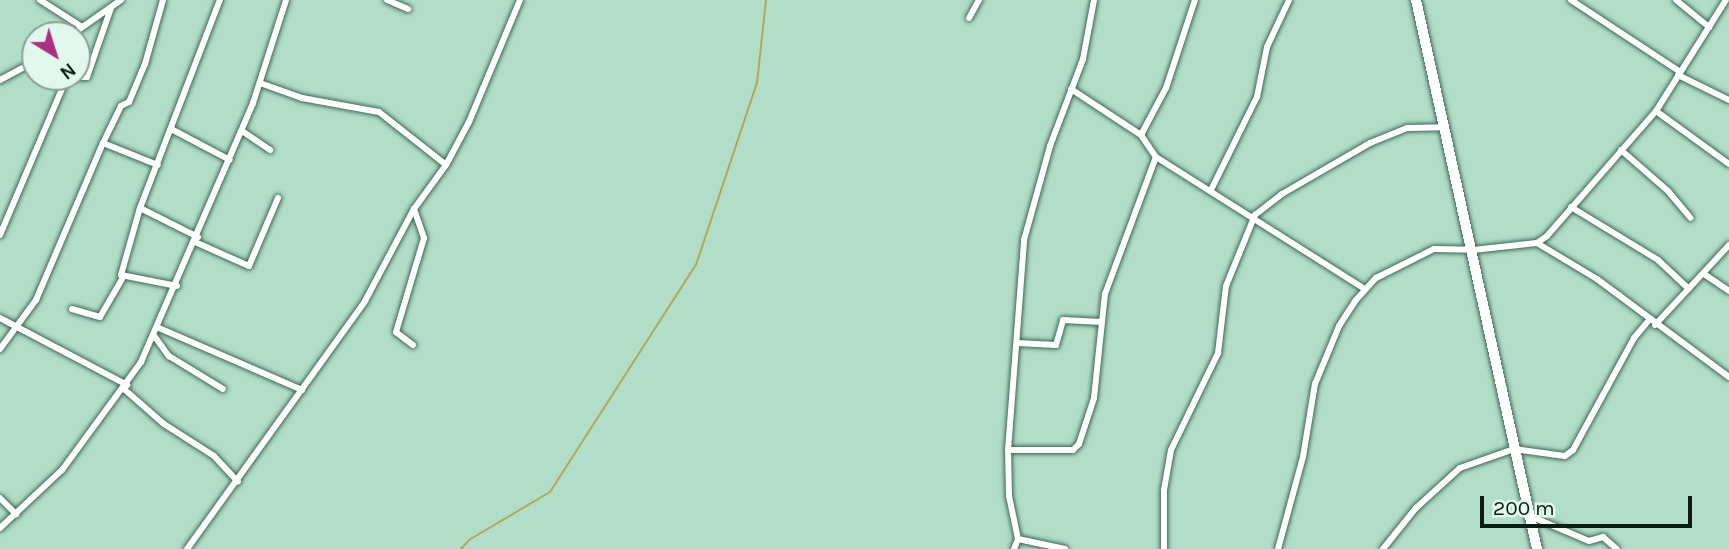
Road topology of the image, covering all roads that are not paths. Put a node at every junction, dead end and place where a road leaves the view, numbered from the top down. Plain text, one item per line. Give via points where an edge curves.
1 (40, 0) edge
2 (121, 0) edge
3 (163, 0) edge
4 (220, 0) edge
5 (286, 0) edge
6 (387, 0) edge
7 (520, 0) edge
8 (979, 0) edge
9 (1094, 0) edge
10 (1195, 0) edge
11 (1289, 0) edge
12 (1416, 0) edge
13 (1571, 0) edge
14 (1676, 0) edge
15 (1726, 0) edge
16 (111, 8) junction
17 (408, 9) dead end
18 (970, 18) dead end
19 (73, 21) edge
20 (91, 21) edge
21 (1709, 27) junction
22 (91, 68) edge
23 (21, 69) edge
24 (1679, 74) junction
25 (0, 80) edge
26 (260, 83) junction
27 (1071, 89) junction
28 (61, 91) edge
29 (1729, 100) edge
30 (1656, 111) junction
31 (1446, 127) junction
32 (173, 130) junction
33 (242, 131) junction
34 (1141, 135) junction
35 (103, 143) junction
36 (270, 150) dead end
37 (1621, 150) junction
38 (1156, 157) junction
39 (230, 160) junction
40 (1729, 164) edge
41 (446, 165) junction
42 (158, 166) junction
43 (1211, 190) junction
44 (278, 198) dead end
45 (1570, 207) junction
46 (140, 208) junction
47 (414, 209) junction
48 (1255, 215) junction
49 (1691, 218) dead end
50 (0, 234) edge
51 (197, 240) junction
52 (1537, 243) junction
53 (1729, 245) edge
54 (1474, 250) junction
55 (1703, 274) junction
56 (122, 279) junction
57 (177, 286) junction
58 (1365, 289) junction
59 (1689, 289) junction
60 (1729, 291) edge
61 (72, 309) dead end
62 (0, 318) edge
63 (1102, 322) junction
64 (1652, 322) junction
65 (18, 326) junction
66 (159, 328) junction
67 (155, 337) junction
68 (1017, 343) junction
69 (413, 345) dead end
70 (0, 349) edge
71 (1729, 377) edge
72 (125, 387) junction
73 (223, 389) dead end
74 (302, 390) junction
75 (1514, 449) junction
76 (1008, 450) junction
77 (238, 482) junction
78 (0, 498) edge
79 (16, 514) junction
80 (1530, 516) junction
81 (0, 528) edge
82 (1018, 539) junction
83 (187, 549) edge
84 (1014, 549) edge
85 (1065, 549) edge
86 (1164, 549) edge
87 (1278, 549) edge
88 (1383, 549) edge
89 (1537, 549) edge
90 (1617, 549) edge

1 - 19 street
2 - 16 street
3 - 35 street via 145,64
4 - 32 street
5 - 26 street
6 - 17 street
7 - 41 street via 486,86
8 - 18 street
9 - 27 street via 1087,44
10 - 34 street via 1166,88
11 - 43 street via 1267,47 1257,97
12 - 31 street
13 - 24 street
14 - 21 street
15 - 21 street
16 - 20 street
16 - 22 street
21 - 24 street
23 - 25 street
24 - 29 street
24 - 30 street
26 - 33 street
26 - 41 street via 302,98 379,112
27 - 34 street
27 - 68 street via 1024,240
28 - 50 street
30 - 37 street
30 - 40 street
31 - 48 street via 1407,128 1370,143
31 - 54 street
32 - 39 street
32 - 42 street
33 - 36 street
33 - 39 street
34 - 38 street
35 - 42 street
35 - 65 street via 41,288
37 - 45 street
37 - 49 street
38 - 43 street
38 - 63 street via 1105,294
39 - 51 street
41 - 47 street
42 - 46 street
43 - 48 street
44 - 51 street via 249,266
45 - 52 street
45 - 59 street via 1658,260
46 - 51 street
46 - 56 street
47 - 69 street via 424,238 396,332
47 - 74 street via 365,301
48 - 58 street
48 - 86 street via 1226,286 1218,353 1171,450 1164,489
51 - 57 street
52 - 54 street
52 - 64 street via 1597,279
53 - 55 street
54 - 58 street via 1446,247 1420,254
54 - 75 street
55 - 59 street
55 - 60 street
56 - 57 street
56 - 61 street via 100,317
57 - 66 street
58 - 87 street via 1339,326 1315,384 1303,457
59 - 64 street
62 - 65 street
63 - 68 street via 1063,320 1056,345
63 - 76 street via 1094,398 1079,444 1073,450
64 - 71 street
64 - 75 street via 1634,338 1573,450 1565,456
65 - 70 street
65 - 72 street
66 - 67 street
66 - 74 street
67 - 72 street
67 - 73 street via 169,356
68 - 76 street
72 - 77 street via 164,424 214,456
72 - 79 street via 62,470
74 - 77 street
75 - 80 street
75 - 88 street via 1452,473
76 - 82 street via 1009,496
77 - 83 street
78 - 79 street
79 - 81 street
80 - 89 street
80 - 90 street via 1589,541 1603,537
82 - 84 street
82 - 85 street

